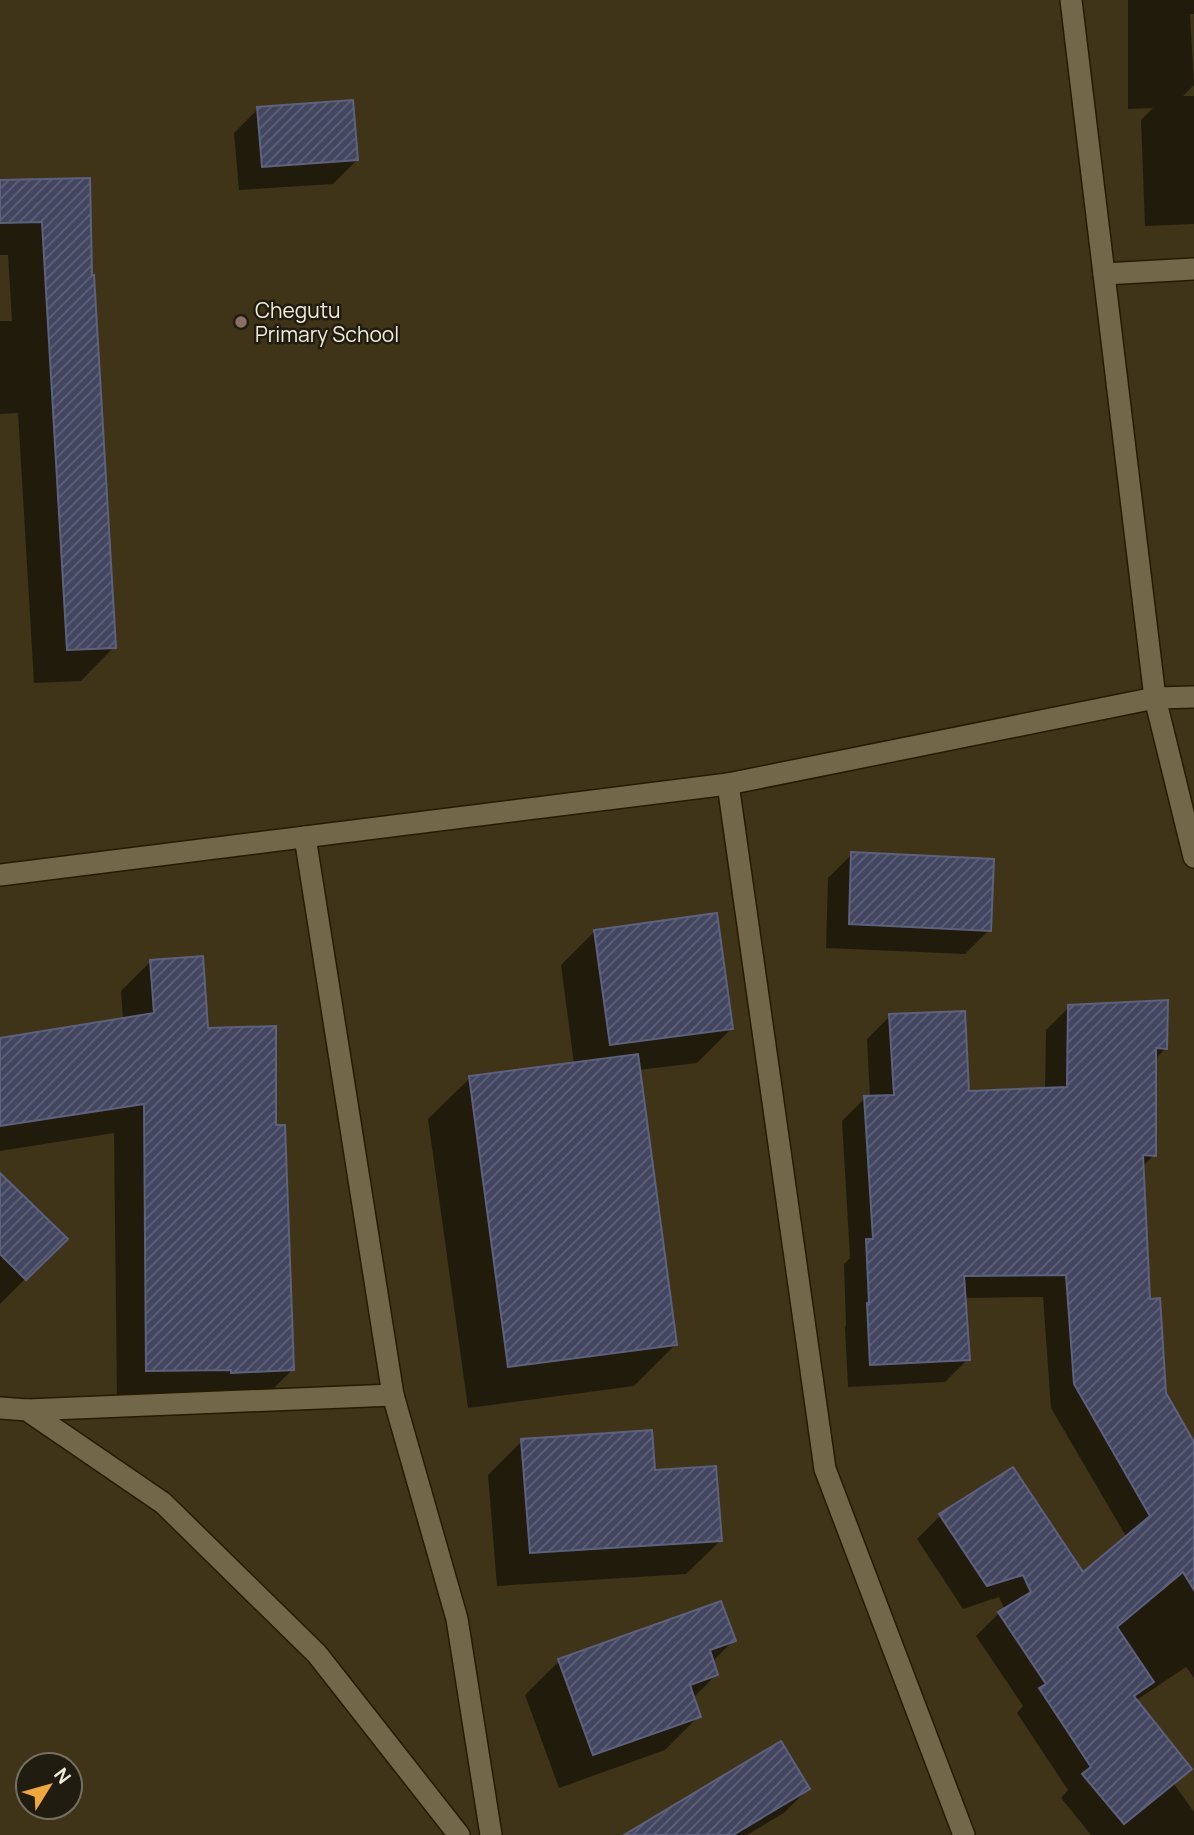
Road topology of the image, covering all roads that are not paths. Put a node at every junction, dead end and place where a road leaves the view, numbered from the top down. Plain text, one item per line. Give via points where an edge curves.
1 (1071, 0) edge
2 (1194, 269) edge
3 (1104, 274) junction
4 (1155, 698) junction
5 (1194, 698) edge
6 (728, 785) junction
7 (305, 837) junction
8 (1194, 857) edge
9 (0, 874) edge
10 (393, 1395) junction
11 (0, 1408) edge
12 (27, 1410) junction
13 (459, 1835) edge
14 (491, 1835) edge
15 (964, 1835) edge

1 - 3 street
2 - 3 street
3 - 4 street
4 - 5 street
4 - 6 street
4 - 8 street
6 - 7 street
6 - 15 street via 825,1469
7 - 9 street
7 - 10 street
10 - 12 street
10 - 14 street via 457,1619
11 - 12 street
12 - 13 street via 163,1503 317,1654

